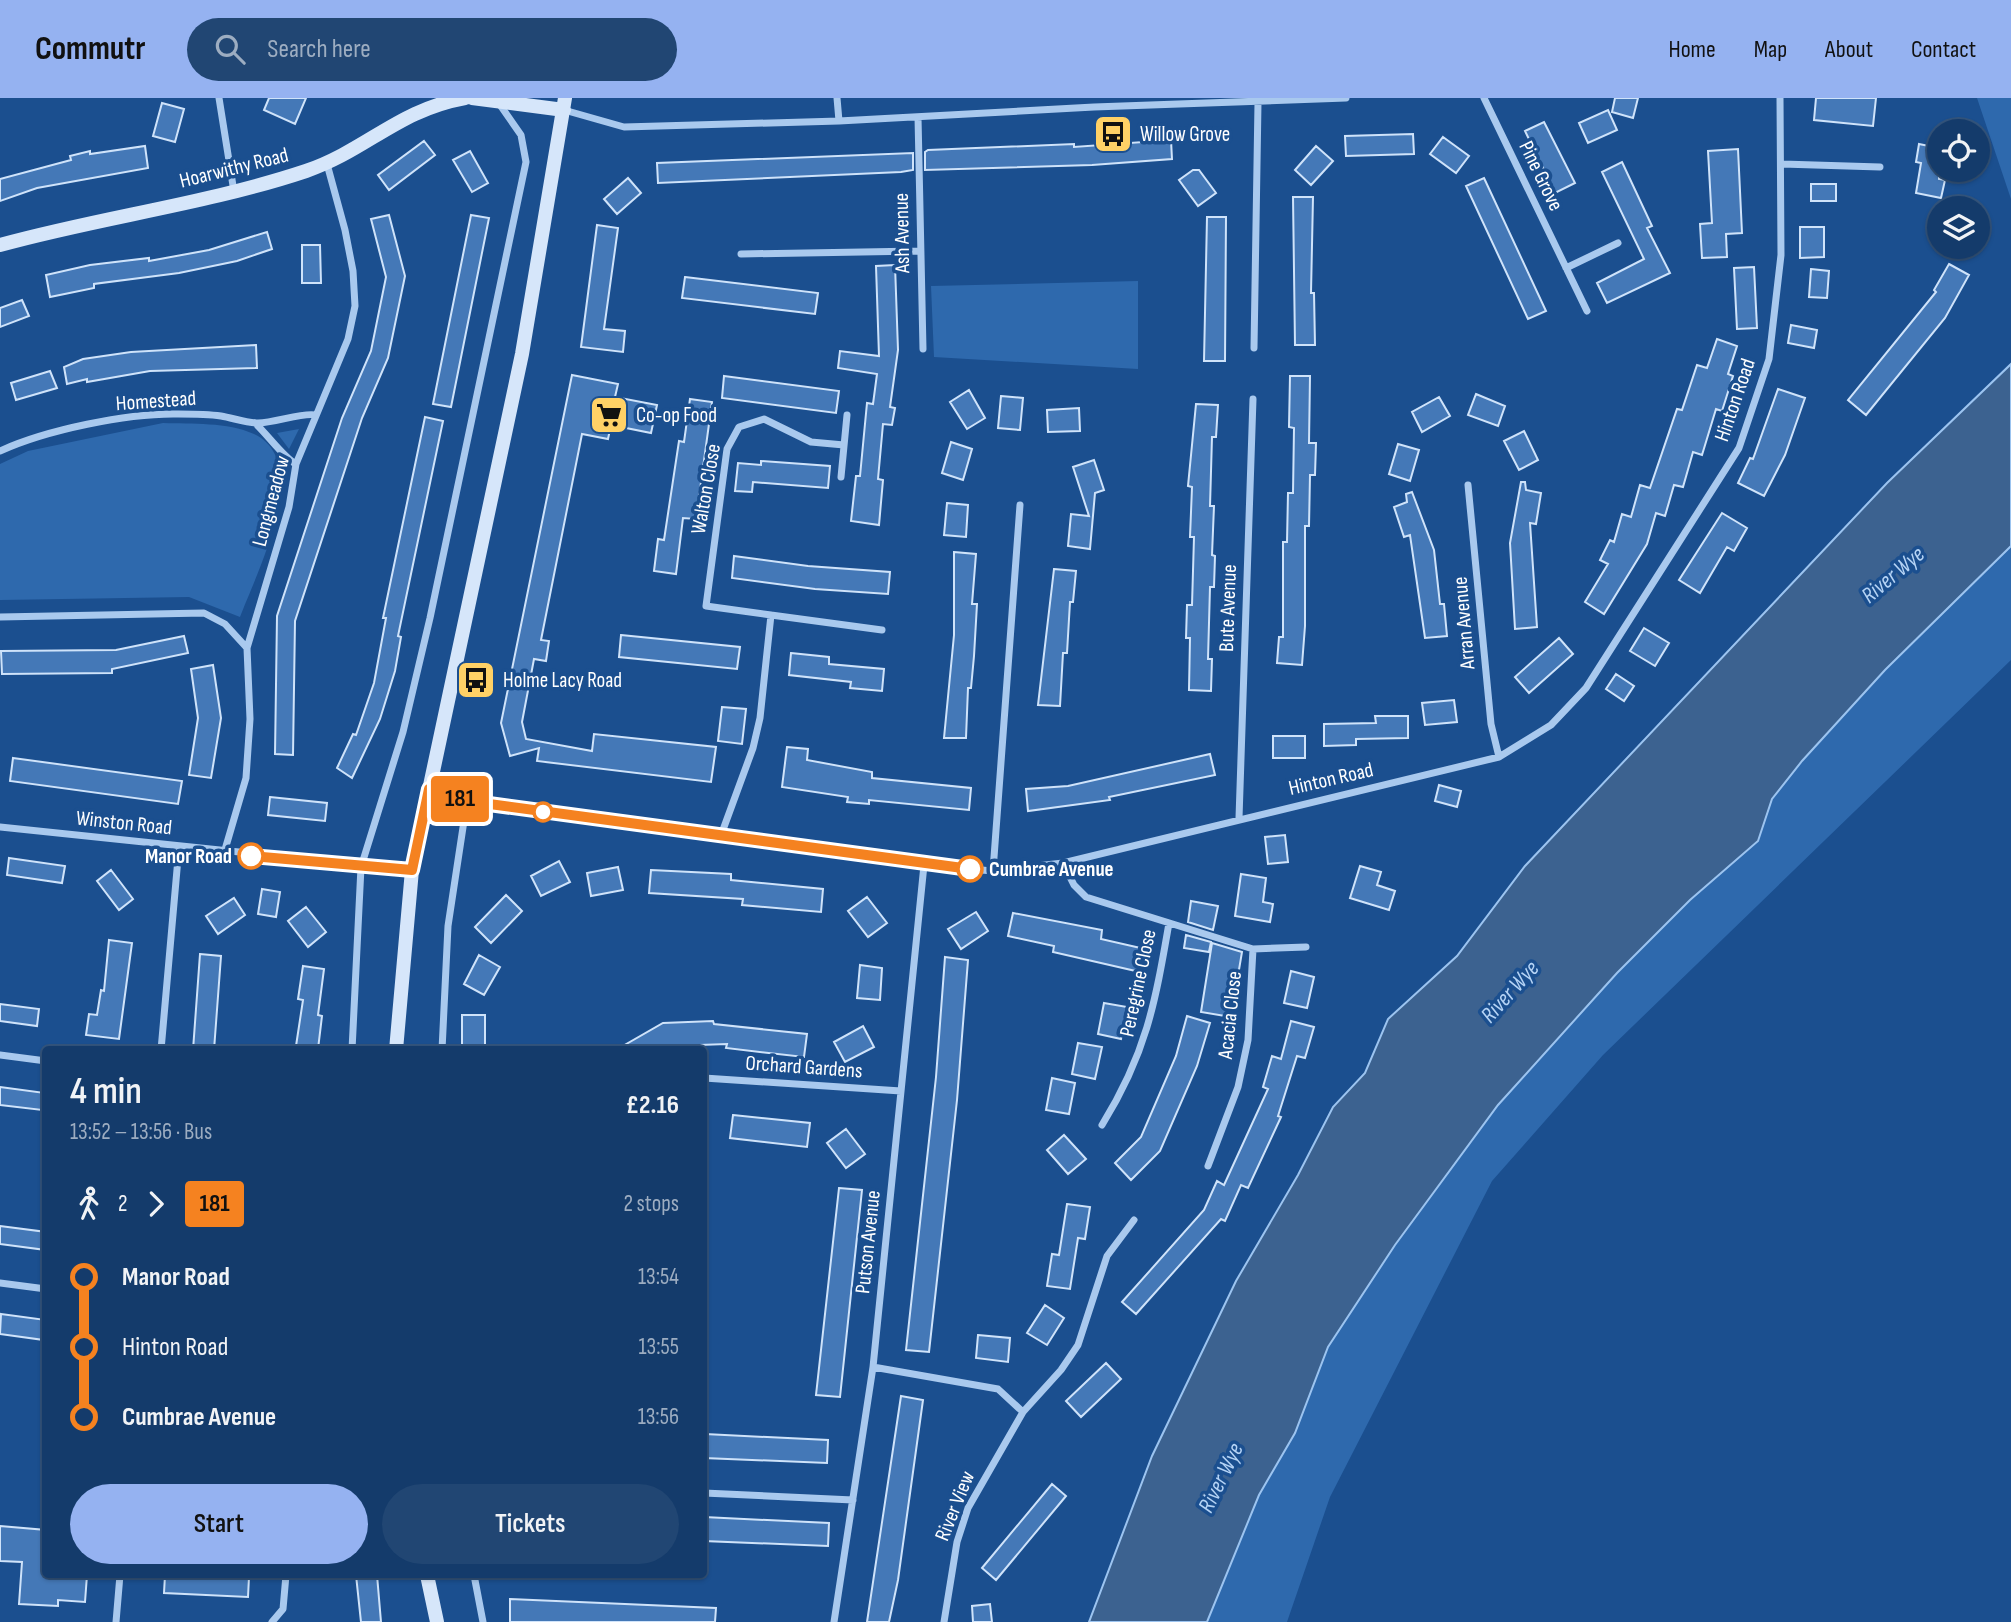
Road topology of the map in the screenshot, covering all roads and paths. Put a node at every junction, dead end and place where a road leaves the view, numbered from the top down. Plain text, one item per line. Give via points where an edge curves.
1 (219, 98) edge
2 (465, 98) edge
3 (472, 98) edge
4 (837, 98) edge
5 (1092, 98) edge
6 (1346, 98) edge
7 (1485, 98) edge
8 (1780, 98) edge
9 (498, 102) junction
10 (1258, 103) junction
11 (565, 104) edge
12 (1094, 107) junction
13 (918, 117) junction
14 (839, 121) junction
15 (327, 163) junction
16 (1782, 164) junction
17 (1880, 167) dead end
18 (234, 192) junction
19 (1618, 243) dead end
20 (0, 246) edge
21 (919, 251) junction
22 (740, 254) dead end
23 (1566, 268) junction
24 (1587, 311) dead end
25 (1254, 348) dead end
26 (923, 349) dead end
27 (1253, 398) dead end
28 (315, 415) junction
29 (847, 415) dead end
30 (255, 424) junction
31 (844, 445) junction
32 (0, 451) edge
33 (296, 464) junction
34 (841, 477) dead end
35 (1468, 485) dead end
36 (1020, 505) dead end
37 (771, 615) junction
38 (0, 617) edge
39 (882, 629) dead end
40 (247, 648) junction
41 (1499, 757) junction
42 (429, 789) junction
43 (467, 801) junction
44 (1239, 818) junction
45 (0, 827) edge
46 (720, 838) junction
47 (179, 847) junction
48 (224, 853) junction
49 (1063, 863) junction
50 (924, 865) junction
51 (361, 867) junction
52 (412, 870) junction
53 (993, 871) junction
54 (1170, 923) junction
55 (1306, 947) dead end
56 (1253, 949) junction
57 (161, 1046) edge
58 (352, 1046) edge
59 (396, 1046) edge
60 (442, 1046) edge
61 (0, 1055) edge
62 (42, 1060) edge
63 (707, 1077) edge
64 (901, 1091) junction
65 (1102, 1125) dead end
66 (1208, 1166) dead end
67 (1133, 1220) dead end
68 (0, 1283) edge
69 (42, 1288) edge
70 (873, 1367) junction
71 (1023, 1412) junction
72 (707, 1493) edge
73 (853, 1500) junction
74 (120, 1578) edge
75 (286, 1578) edge
76 (428, 1578) edge
77 (475, 1578) edge
78 (116, 1622) edge
79 (272, 1622) edge
80 (437, 1622) edge
81 (483, 1622) edge
82 (834, 1622) edge
83 (944, 1622) edge

1 - 18 street
2 - 15 street, Hoarwithy Road via 435,103 402,117
3 - 9 street
4 - 14 street
5 - 12 street
6 - 10 street
7 - 23 street, Pine Grove
8 - 16 street, Hinton Road
9 - 11 street
9 - 51 street via 521,135 526,163 430,618 403,732
10 - 12 street
10 - 25 street
11 - 14 street via 624,127
11 - 42 street via 522,354
12 - 13 street
13 - 14 street
13 - 21 street, Ash Avenue
15 - 18 street, Hoarwithy Road
15 - 28 street, Longmeadow via 345,230 355,306 348,339
16 - 17 street
16 - 41 street, Hinton Road via 1781,255 1769,359 1739,448 1586,688 1551,724
18 - 20 street, Hoarwithy Road
19 - 23 street
21 - 22 street
21 - 26 street, Ash Avenue
23 - 24 street, Pine Grove
27 - 44 street, Bute Avenue
28 - 30 street, Homestead
28 - 33 street, Longmeadow
29 - 31 street
30 - 32 street, Homestead via 218,416 161,415 97,423 22,441
30 - 33 street
31 - 34 street
31 - 37 street, Walton Close via 811,442 765,419 739,427 727,449 706,606
33 - 40 street, Longmeadow via 289,507
35 - 41 street, Arran Avenue via 1491,724
36 - 53 street
37 - 39 street, Walton Close
37 - 46 street via 760,718
38 - 40 street via 204,613 225,624
40 - 48 street, Longmeadow via 250,719 246,778
41 - 44 street, Hinton Road
42 - 43 street, Hinton Road
42 - 52 street
43 - 46 street, Hinton Road
43 - 60 street via 448,926
44 - 49 street, Hinton Road
45 - 47 street, Winston Road
46 - 50 street, Hinton Road
47 - 48 street, Winston Road
47 - 57 street
48 - 51 street, Winston Road
49 - 53 street, Hinton Road
49 - 54 street, Acacia Close via 1086,897
50 - 53 street, Hinton Road
50 - 64 street, Putson Avenue
51 - 52 street, Winston Road
51 - 58 street
52 - 59 street
54 - 56 street, Acacia Close
54 - 65 street, Peregrine Close via 1143,1048
55 - 56 street
56 - 66 street, Acacia Close via 1248,1040 1238,1087
61 - 62 street
63 - 64 street, Orchard Gardens
64 - 70 street, Putson Avenue
67 - 71 street, River View via 1107,1256 1078,1345
68 - 69 street
70 - 71 street via 998,1389
70 - 73 street, Putson Avenue
71 - 83 street, River View via 968,1508 948,1585
72 - 73 street
73 - 82 street, Putson Avenue
74 - 78 street
75 - 79 street via 283,1609
76 - 80 street
77 - 81 street

